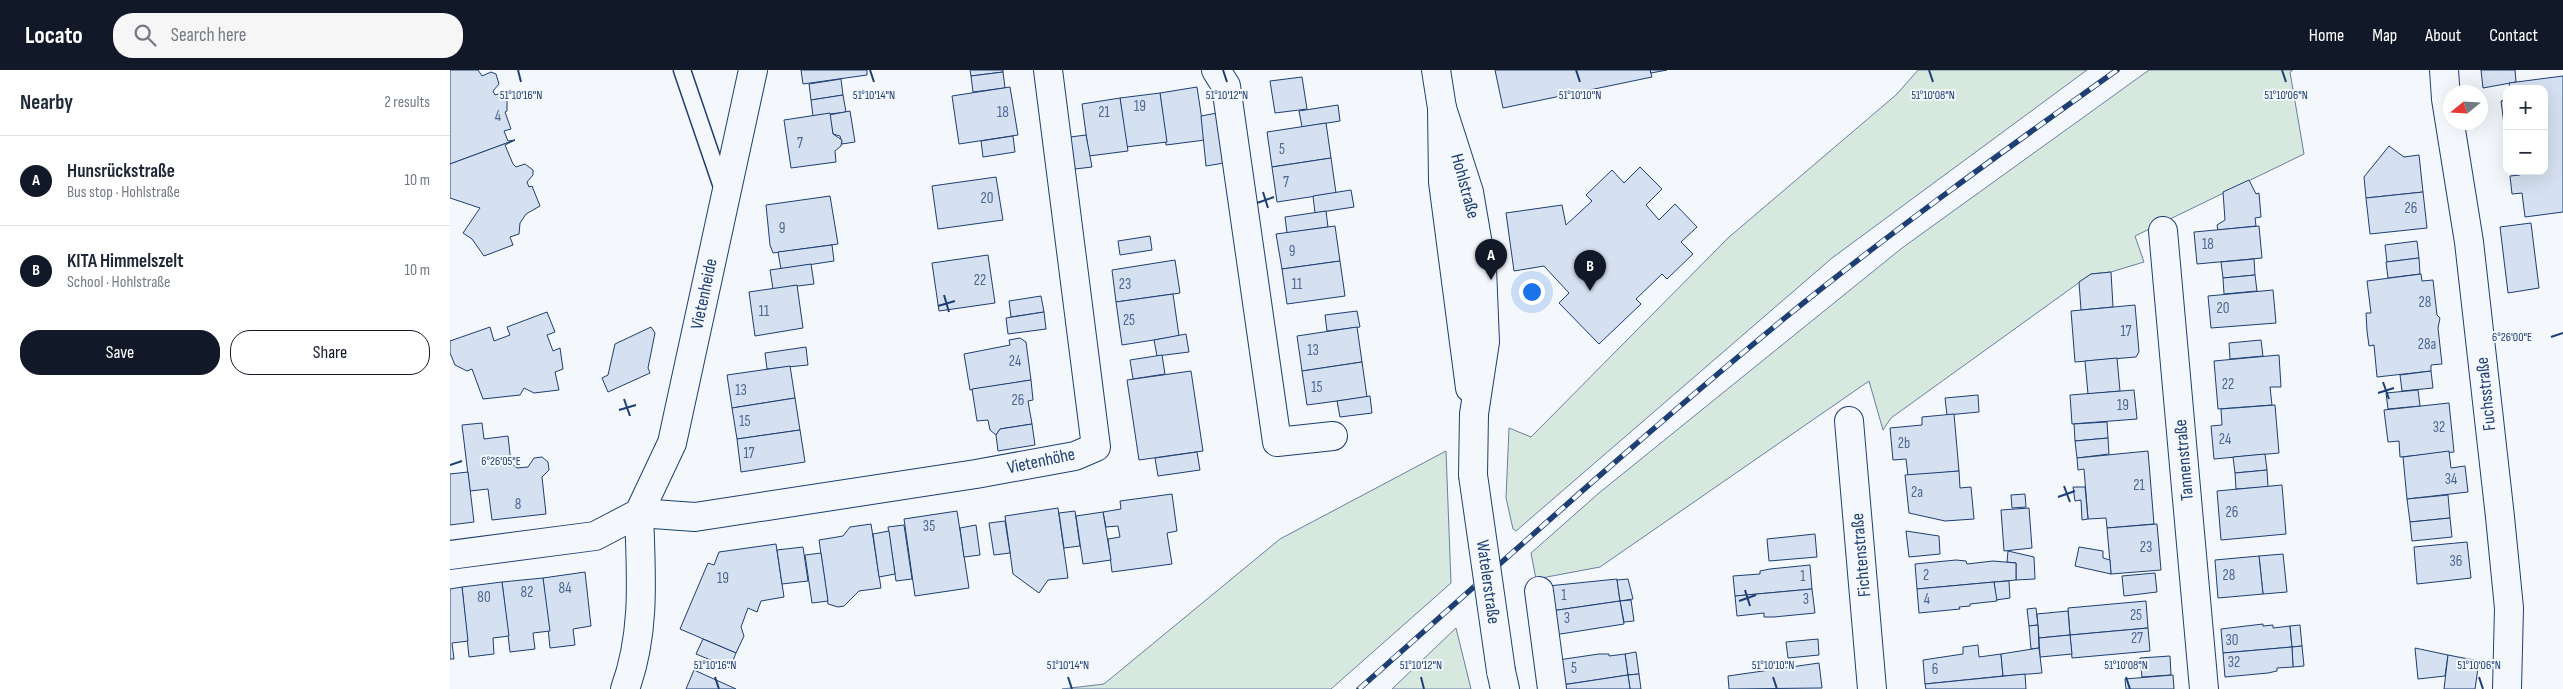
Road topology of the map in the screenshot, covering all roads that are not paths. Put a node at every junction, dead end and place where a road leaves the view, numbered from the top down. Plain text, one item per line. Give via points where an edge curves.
1 (682, 70) edge
2 (753, 70) edge
3 (1049, 70) edge
4 (1216, 70) edge
5 (1436, 70) edge
6 (2444, 70) edge
7 (725, 196) junction
8 (2164, 231) dead end
9 (1849, 421) dead end
10 (1333, 436) dead end
11 (1473, 475) joint
12 (640, 513) junction
13 (450, 555) edge
14 (1539, 591) dead end
15 (1503, 680) edge
16 (625, 689) edge
17 (1552, 689) edge
18 (1872, 689) edge
19 (2204, 689) edge
20 (2507, 689) edge

1 - 7 lane
2 - 7 street, Vietenheide
3 - 12 street, Vietenhöhe via 1096,447 1075,456 976,474 695,517
4 - 10 street via 1226,86 1278,442
5 - 11 street, Hohlstraße via 1442,108 1443,182 1474,414
6 - 20 street, Fuchsstraße via 2469,242 2509,608
7 - 12 street, Vietenheide via 672,443
8 - 19 street, Tannenstraße
9 - 18 street, Fichtenstraße
11 - 15 street, Watelerstraße, bridge
12 - 13 street via 595,536
12 - 16 street, Vietenheide via 642,604 633,667
14 - 17 street

